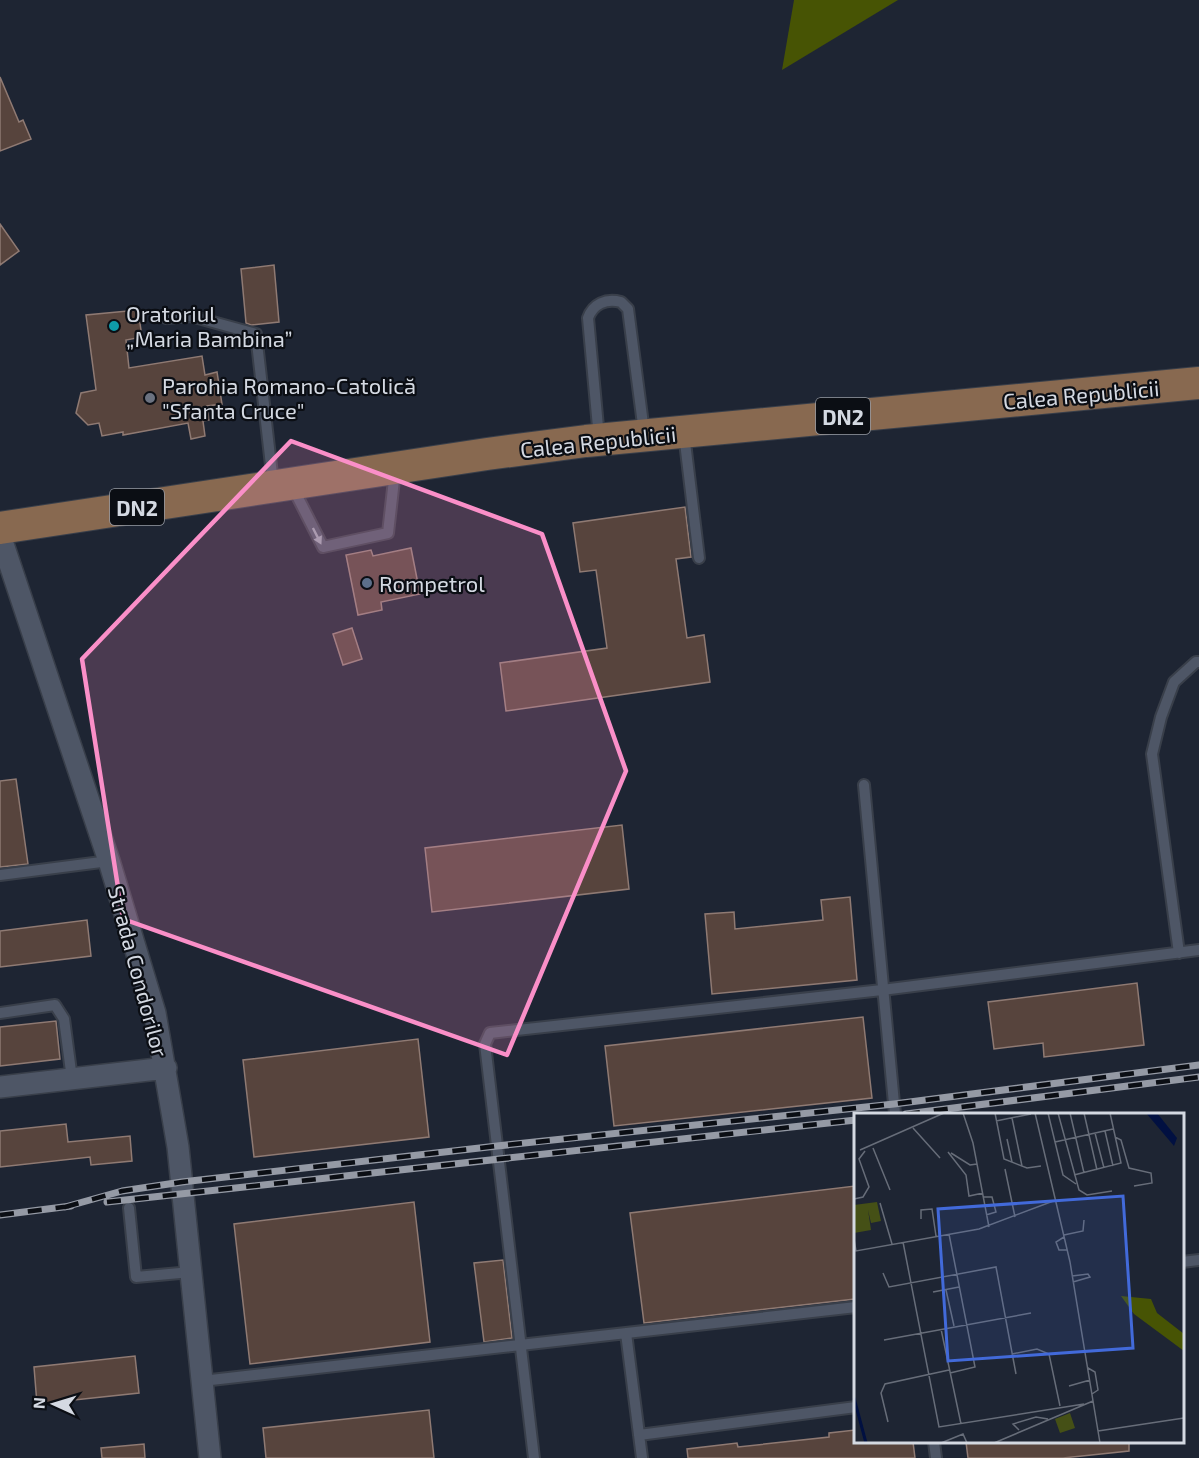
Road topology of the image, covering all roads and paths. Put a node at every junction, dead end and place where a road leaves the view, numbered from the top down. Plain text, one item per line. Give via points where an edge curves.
1 (166, 318) dead end
2 (1199, 383) edge
3 (684, 431) junction
4 (644, 435) junction
5 (599, 440) junction
6 (396, 467) junction
7 (282, 485) junction
8 (0, 528) edge
9 (0, 535) edge
10 (699, 558) dead end
11 (1199, 662) edge
12 (864, 785) dead end
13 (108, 861) junction
14 (0, 875) edge
15 (1199, 950) edge
16 (1179, 953) junction
17 (882, 990) junction
18 (0, 1013) edge
19 (166, 1068) junction
20 (72, 1079) junction
21 (0, 1087) edge
22 (895, 1113) edge
23 (129, 1208) dead end
24 (1199, 1260) edge
25 (1184, 1262) edge
26 (191, 1272) junction
27 (854, 1306) edge
28 (626, 1333) junction
29 (520, 1345) junction
30 (202, 1381) junction
31 (854, 1407) edge
32 (639, 1435) junction
33 (934, 1443) edge
34 (210, 1458) edge
35 (534, 1458) edge
36 (642, 1458) edge
37 (936, 1458) edge

1 - 7 lane via 191,316 256,334
2 - 3 main road, Calea Republicii / DN2
3 - 4 main road, Calea Republicii / DN2
3 - 10 lane
4 - 5 main road, Calea Republicii / DN2
4 - 5 lane via 628,309 616,300 597,304 588,318
5 - 6 main road, Calea Republicii / DN2
6 - 7 main road, Calea Republicii / DN2
7 -> 6 lane via 322,547 388,533
7 - 8 main road, Calea Republicii / DN2
9 - 13 street, Strada Condorilor
11 - 16 lane via 1174,682 1152,754
12 - 17 lane
13 - 14 lane
13 - 19 street, Strada Condorilor via 155,1013
15 - 16 lane
16 - 17 lane
17 - 22 lane
17 - 29 lane via 490,1033 485,1044
18 - 20 lane via 55,1005 64,1019
19 - 20 street
19 - 26 street, Strada Condorilor
20 - 21 street
23 - 26 lane via 136,1277
24 - 25 lane
26 - 30 street, Strada Condorilor
27 - 28 lane
28 - 29 lane
28 - 32 lane
29 - 30 lane
29 - 35 lane
30 - 34 street, Strada Condorilor
31 - 32 lane
32 - 36 lane
33 - 37 lane

